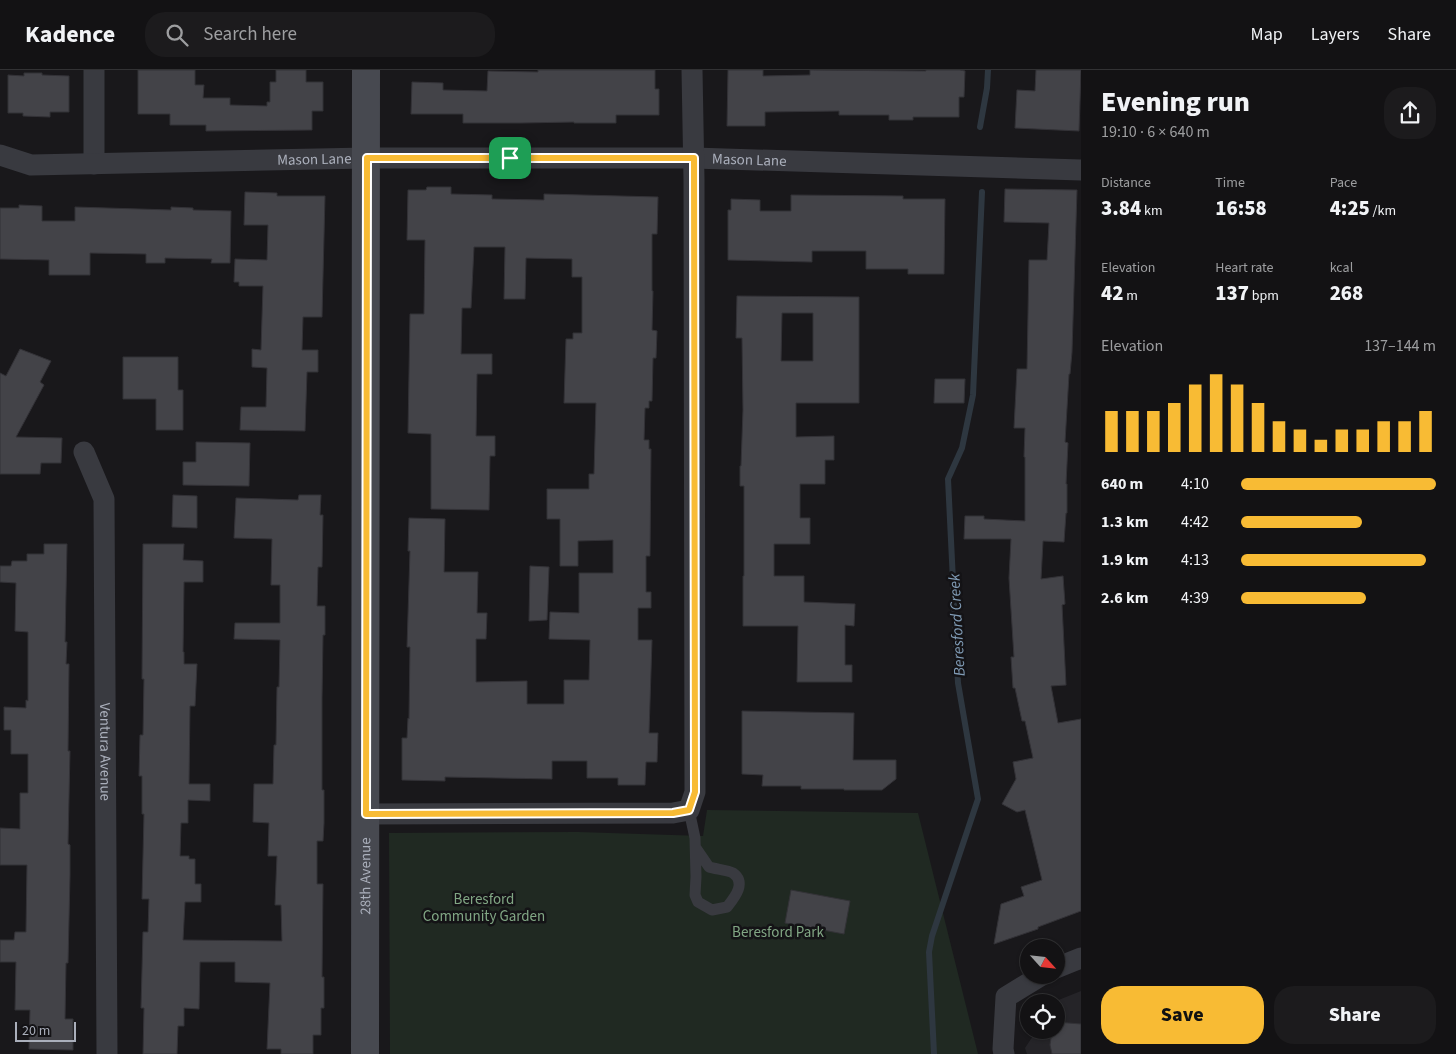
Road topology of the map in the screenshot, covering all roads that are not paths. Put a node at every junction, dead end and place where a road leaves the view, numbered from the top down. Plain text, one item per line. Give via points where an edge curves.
1 (94, 70) edge
2 (366, 70) edge
3 (692, 70) edge
4 (0, 155) edge
5 (367, 158) junction
6 (694, 158) junction
7 (94, 164) junction
8 (1081, 170) edge
9 (84, 452) dead end
10 (689, 810) junction
11 (366, 814) junction
12 (696, 848) junction
13 (1081, 958) edge
14 (1065, 964) edge
15 (1027, 984) edge
16 (107, 1054) edge
17 (365, 1054) edge
18 (1004, 1054) edge

1 - 7 street
2 - 5 street, 28th Avenue
3 - 6 street
4 - 7 street, Mason Lane via 31,165
5 - 6 street, Mason Lane
5 - 7 street, Mason Lane
5 - 11 street, 28th Avenue
6 - 8 street, Mason Lane
6 - 10 street via 695,792
9 - 16 street, Ventura Avenue via 104,499
10 - 11 street via 673,813
10 - 12 lane
11 - 17 street, 28th Avenue
12 - 12 lane via 695,895 698,902 712,910 727,907 740,887 738,879 732,872 709,867
13 - 14 street
15 - 18 street via 1006,997

